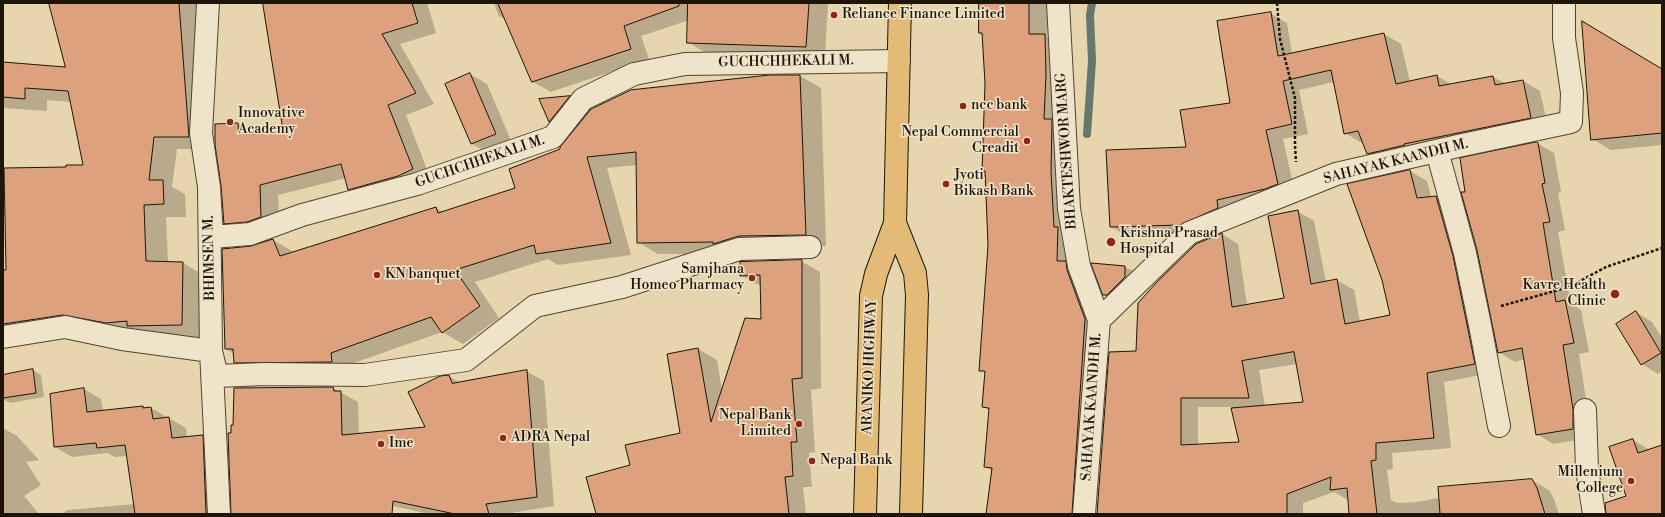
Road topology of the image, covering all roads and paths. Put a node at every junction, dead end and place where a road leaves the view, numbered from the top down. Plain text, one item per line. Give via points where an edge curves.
1 (208, 3) edge
2 (900, 3) edge
3 (1058, 3) edge
4 (1277, 3) edge
5 (1564, 3) edge
6 (899, 61) junction
7 (1437, 150) junction
8 (209, 187) junction
9 (1299, 189) junction
10 (895, 223) junction
11 (810, 247) dead end
12 (1662, 248) edge
13 (1478, 312) junction
14 (1099, 320) junction
15 (3, 337) edge
16 (211, 351) junction
17 (1585, 410) dead end
18 (1499, 426) dead end
19 (219, 514) edge
20 (865, 514) edge
21 (911, 514) edge
22 (1084, 514) edge
23 (1594, 514) edge

1 - 8 street, BHIMSEN M. via 202,133
2 - 6 highway, ARANIKO HIGHWAY
3 - 14 street, BHAKTESHWOR MARG via 1069,209 1079,266
4 - 9 path via 1280,39 1295,98 1295,146
5 - 7 street, SAHAYAK KAANDH M. via 1564,38 1572,93 1571,122
6 - 8 street, GUCHCHHEKALI M. via 685,64 634,74 582,99 553,137 417,184 302,215 250,234 212,237
6 - 10 highway, ARANIKO HIGHWAY
7 - 9 street, SAHAYAK KAANDH M. via 1336,174
7 - 13 street
8 - 16 street, BHIMSEN M.
9 - 14 street, SAHAYAK KAANDH M. via 1189,233
10 - 20 highway, ARANIKO HIGHWAY via 876,274 872,296
10 - 21 highway, ARANIKO HIGHWAY via 915,273 917,295
11 - 16 street via 739,250 622,287 535,306 466,360 365,375 217,376
12 - 13 path via 1606,267 1569,287
13 - 18 street
14 - 22 street, SAHAYAK KAANDH M.
15 - 16 street via 66,327 122,339
16 - 19 street, BHIMSEN M.
17 - 23 street via 1587,469

